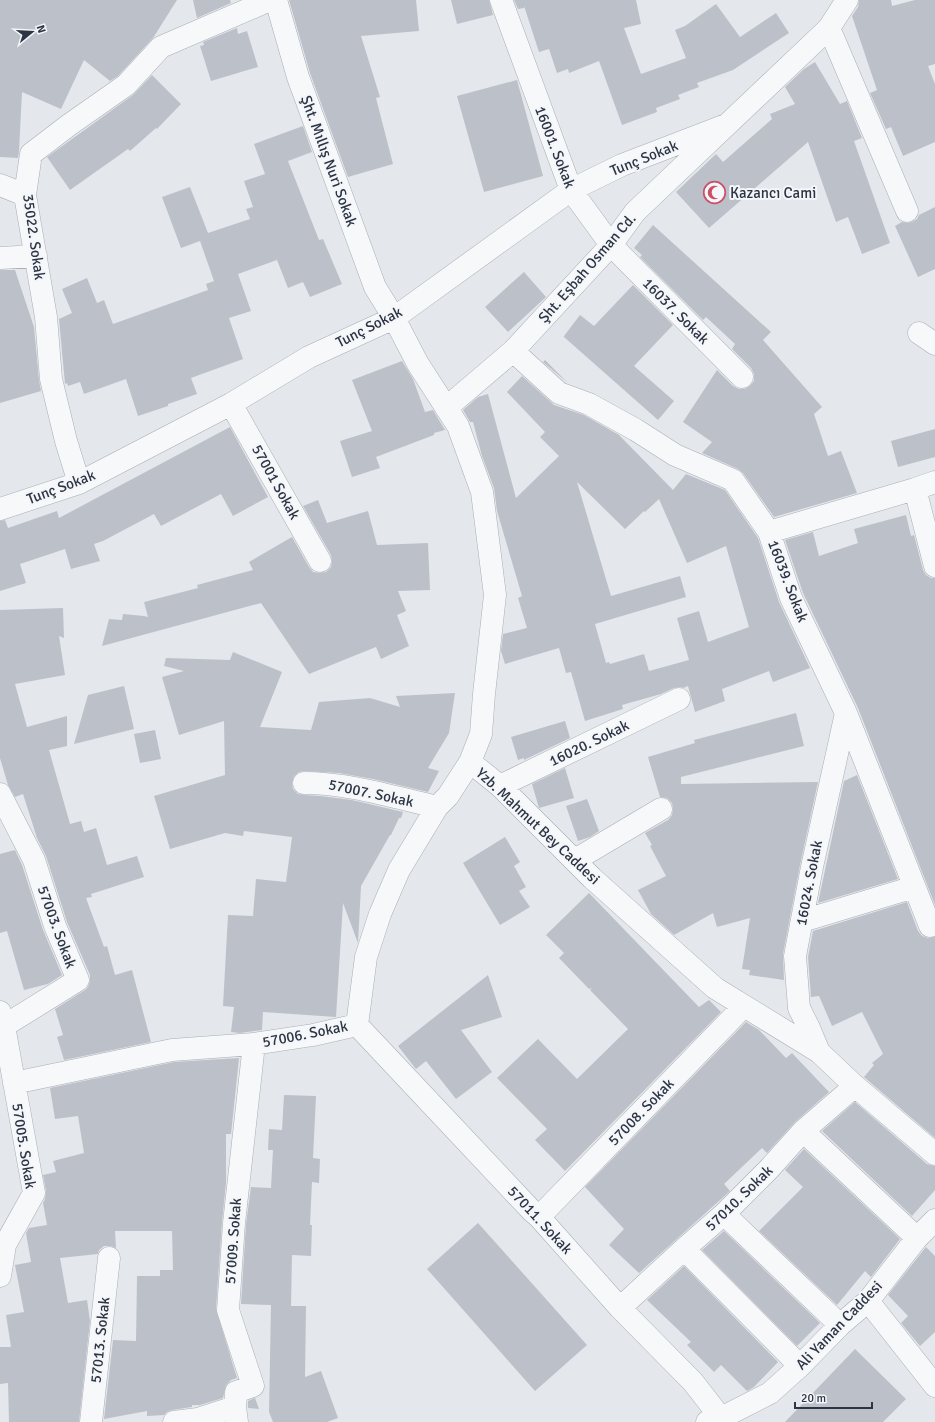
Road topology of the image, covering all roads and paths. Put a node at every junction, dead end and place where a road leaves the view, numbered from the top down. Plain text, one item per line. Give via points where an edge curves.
1 (270, 0) edge
2 (276, 0) edge
3 (501, 0) edge
4 (847, 0) edge
5 (829, 28) junction
6 (726, 124) junction
7 (0, 185) edge
8 (571, 190) junction
9 (25, 194) junction
10 (907, 211) dead end
11 (611, 245) junction
12 (36, 256) junction
13 (0, 258) edge
14 (394, 318) junction
15 (513, 351) junction
16 (742, 377) dead end
17 (232, 404) junction
18 (446, 408) junction
19 (79, 483) junction
20 (925, 486) edge
21 (0, 509) edge
22 (770, 532) junction
23 (320, 560) dead end
24 (935, 566) edge
25 (679, 700) dead end
26 (846, 713) junction
27 (470, 762) junction
28 (304, 783) dead end
29 (500, 786) junction
30 (0, 794) edge
31 (437, 808) junction
32 (661, 809) dead end
33 (575, 860) junction
34 (914, 887) junction
35 (802, 921) junction
36 (933, 925) edge
37 (744, 1006) junction
38 (2, 1019) edge
39 (357, 1025) junction
40 (254, 1044) junction
41 (819, 1052) junction
42 (14, 1083) junction
43 (855, 1086) junction
44 (803, 1131) junction
45 (935, 1154) edge
46 (724, 1214) junction
47 (539, 1217) junction
48 (935, 1220) edge
49 (917, 1238) junction
50 (684, 1249) junction
51 (109, 1258) dead end
52 (0, 1276) edge
53 (868, 1301) junction
54 (620, 1308) junction
55 (840, 1325) junction
56 (800, 1366) junction
57 (935, 1386) edge
58 (236, 1415) edge
59 (717, 1421) edge
60 (91, 1422) edge
61 (174, 1422) edge

1 - 9 street, 35022. Sokak via 161,47 126,85 31,154
2 - 14 street, Şht. Mıllış Nuri Sokak via 298,77 372,279
3 - 8 street, 16001. Sokak
4 - 5 street, Şht. Eşbah Osman Cd.
5 - 6 street, Şht. Eşbah Osman Cd.
5 - 10 street
6 - 8 street, Tunç Sokak via 622,165
6 - 11 street, Şht. Eşbah Osman Cd. via 635,212
7 - 9 street
8 - 11 street, 16001. Sokak
8 - 14 street, Tunç Sokak
9 - 12 street, 35022. Sokak
11 - 15 street, Şht. Eşbah Osman Cd.
11 - 16 street, 16037. Sokak
12 - 13 street
12 - 19 street, 35022. Sokak via 46,317 51,379
14 - 17 street, Tunç Sokak via 309,357
14 - 18 street, Yzb. Mahmut Bey Caddesi via 418,364
15 - 18 street, Şht. Eşbah Osman Cd.
15 - 22 street, 16039. Sokak via 559,393 589,404 675,455 733,480
17 - 19 street, Tunç Sokak
17 - 23 street, 57001 Sokak
18 - 27 street, Yzb. Mahmut Bey Caddesi via 458,426 482,492 495,595 481,734
19 - 21 street, Tunç Sokak
20 - 22 street
20 - 24 street
22 - 26 street, 16039. Sokak via 791,598
25 - 29 street, 16020. Sokak
26 - 34 street, 16039. Sokak
26 - 35 street, 16024. Sokak
27 - 29 street, Yzb. Mahmut Bey Caddesi
27 - 31 street, 57006. Sokak
28 - 31 street, 57007. Sokak via 347,786
29 - 33 street, Yzb. Mahmut Bey Caddesi
30 - 38 street, 57003. Sokak via 34,860 55,926 78,980
31 - 39 street, 57006. Sokak via 399,870 380,914 366,957
32 - 33 street
33 - 37 street, Yzb. Mahmut Bey Caddesi via 715,988
34 - 35 street
34 - 36 street, 16039. Sokak
35 - 41 street, 16024. Sokak via 795,956 799,1008
37 - 41 street, Yzb. Mahmut Bey Caddesi
37 - 47 street, 57008. Sokak
38 - 42 street, 57005. Sokak
39 - 40 street, 57006. Sokak
39 - 47 street, 57011. Sokak
40 - 42 street, 57006. Sokak via 172,1050
40 - 58 street, 57009. Sokak via 234,1223 228,1310 253,1386 236,1392
41 - 43 street, Yzb. Mahmut Bey Caddesi
42 - 52 street, 57005. Sokak via 34,1193 5,1245
43 - 44 street, 57010. Sokak
43 - 45 street, Yzb. Mahmut Bey Caddesi
44 - 46 street, 57010. Sokak
44 - 49 street
46 - 50 street, 57010. Sokak
46 - 55 street
47 - 54 street, 57011. Sokak
48 - 49 street, Ali Yaman Caddesi
49 - 53 street, Ali Yaman Caddesi
50 - 54 street, 57010. Sokak
50 - 56 street
51 - 60 street, 57013. Sokak
53 - 55 street, Ali Yaman Caddesi
53 - 57 street
54 - 59 street, 57011. Sokak via 693,1382
55 - 56 street, Ali Yaman Caddesi
56 - 59 street, Ali Yaman Caddesi via 770,1393
58 - 61 street

